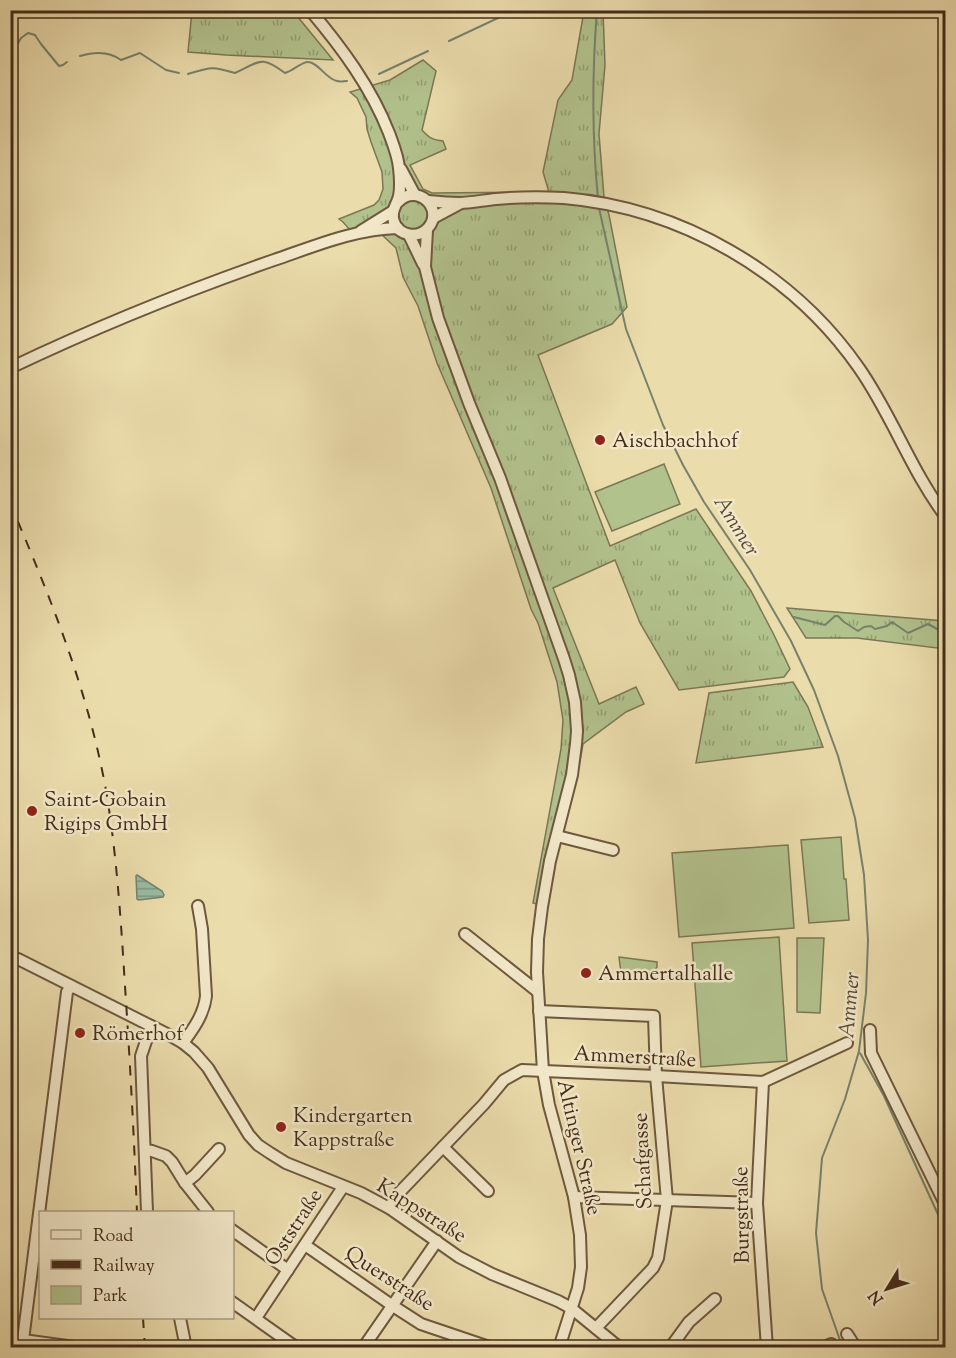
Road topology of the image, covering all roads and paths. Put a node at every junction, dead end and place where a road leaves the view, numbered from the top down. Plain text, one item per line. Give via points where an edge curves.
1 (310, 10) edge
2 (399, 167) junction
3 (416, 195) junction
4 (428, 201) junction
5 (461, 203) junction
6 (395, 206) junction
7 (433, 218) junction
8 (398, 228) junction
9 (427, 230) junction
10 (358, 232) junction
11 (409, 235) junction
12 (425, 267) junction
13 (10, 368) edge
14 (945, 517) edge
15 (557, 836) junction
16 (613, 850) dead end
17 (198, 906) dead end
18 (465, 934) dead end
19 (10, 957) edge
20 (71, 986) junction
21 (537, 991) junction
22 (539, 1011) junction
23 (151, 1026) junction
24 (870, 1030) dead end
25 (183, 1043) junction
26 (847, 1043) dead end
27 (543, 1071) junction
28 (656, 1076) junction
29 (763, 1082) junction
30 (443, 1147) junction
31 (219, 1149) dead end
32 (145, 1150) junction
33 (185, 1183) junction
34 (343, 1187) junction
35 (488, 1191) dead end
36 (574, 1197) junction
37 (667, 1200) junction
38 (757, 1203) junction
39 (945, 1206) edge
40 (389, 1208) junction
41 (39, 1211) edge
42 (39, 1211) edge
43 (147, 1211) edge
44 (207, 1211) edge
45 (234, 1231) edge
46 (437, 1242) junction
47 (305, 1245) junction
48 (288, 1270) junction
49 (715, 1299) dead end
50 (234, 1303) edge
51 (393, 1306) junction
52 (571, 1308) junction
53 (256, 1318) junction
54 (180, 1319) edge
55 (596, 1328) junction
56 (847, 1334) dead end
57 (22, 1344) edge
58 (82, 1347) edge
59 (186, 1347) edge
60 (297, 1347) edge
61 (363, 1347) edge
62 (492, 1347) edge
63 (559, 1347) edge
64 (620, 1347) edge
65 (670, 1347) edge
66 (767, 1347) edge
67 (856, 1347) edge

1 - 2 street via 343,50 370,93
2 - 3 street
2 - 6 street
3 - 4 street
3 - 6 street via 406,196
4 - 5 street
4 - 7 street
5 - 7 street
5 - 14 street via 521,197 610,205 666,221 710,240 756,267 795,296 859,368
6 - 8 street via 393,219
6 - 10 street
7 - 9 street
8 - 10 street
8 - 11 street
9 - 11 street
9 - 12 street
10 - 13 street via 174,298
11 - 12 street
12 - 15 street, Altinger Straße via 444,338 500,478 573,690 576,744
15 - 16 street
15 - 21 street, Altinger Straße via 542,908
17 - 25 street via 206,1002
18 - 21 street
19 - 20 street, Kappstraße
20 - 23 street, Kappstraße
20 - 42 street via 67,992
21 - 22 street, Altinger Straße
22 - 27 street, Altinger Straße
22 - 28 street, Schafgasse via 654,1016
23 - 25 street, Kappstraße
23 - 32 street via 141,1056
24 - 39 street via 871,1053
25 - 34 street, Kappstraße via 208,1068 258,1145 286,1163
26 - 29 street, Ammerstraße
27 - 28 street, Ammerstraße
27 - 30 street, Ammerstraße via 522,1070 504,1080
27 - 36 street, Altinger Straße
28 - 29 street, Ammerstraße
28 - 37 street, Schafgasse
29 - 38 street, Burgstraße
30 - 35 street
30 - 40 street, Ammerstraße
31 - 33 street
32 - 33 street via 166,1156
32 - 43 street
33 - 44 street
34 - 40 street, Kappstraße
34 - 47 street, Oststraße
36 - 37 street
36 - 52 street, Altinger Straße via 581,1267
37 - 38 street
37 - 55 street, Schafgasse via 653,1268
38 - 66 street, Burgstraße
40 - 46 street, Kappstraße
41 - 57 street
45 - 48 street
46 - 51 street
46 - 52 street, Kappstraße via 492,1274
47 - 48 street, Oststraße
47 - 51 street, Querstraße
48 - 53 street, Oststraße
49 - 65 street via 689,1322
50 - 53 street
51 - 61 street
51 - 62 street, Querstraße via 420,1324
52 - 55 street, Kappstraße
52 - 63 street, Altinger Straße
53 - 60 street
54 - 59 street
55 - 64 street, Kappstraße
56 - 67 street
57 - 58 street

